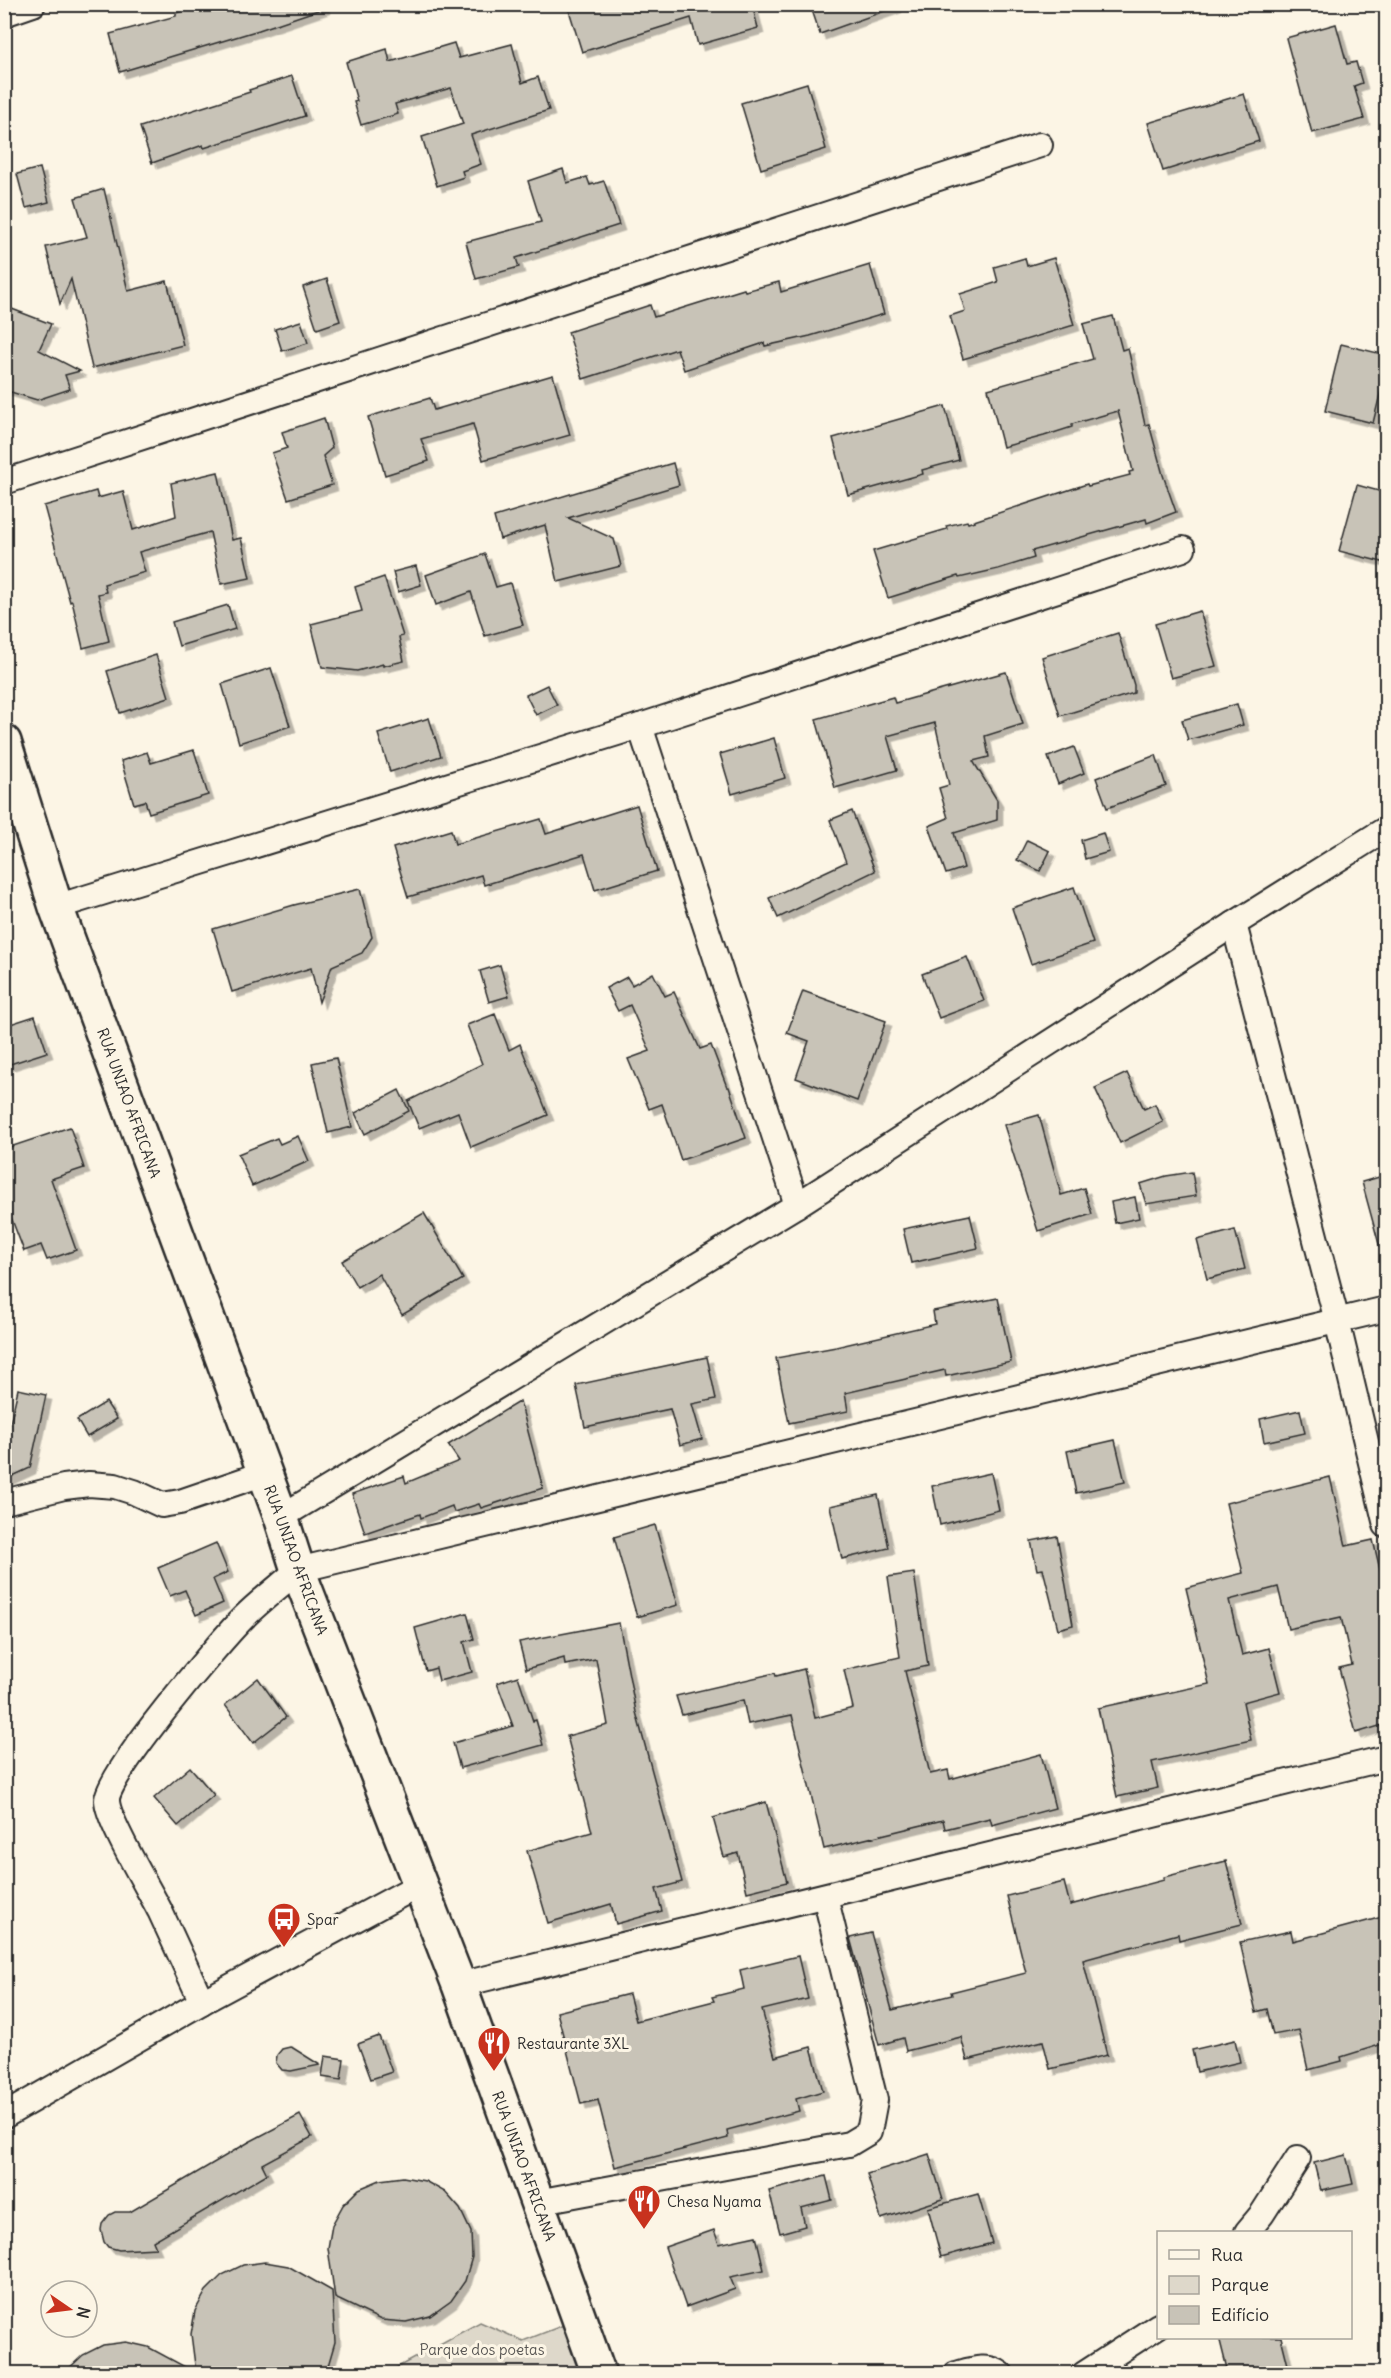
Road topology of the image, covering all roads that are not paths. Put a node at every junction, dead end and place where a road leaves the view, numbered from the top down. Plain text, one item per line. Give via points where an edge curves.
1 (33, 4) edge
2 (4, 14) edge
3 (1040, 145) dead end
4 (4, 482) edge
5 (1183, 549) dead end
6 (640, 726) junction
7 (4, 742) edge
8 (1386, 830) edge
9 (56, 907) junction
10 (1234, 924) junction
11 (797, 1206) junction
12 (1386, 1309) edge
13 (1337, 1321) junction
14 (265, 1473) junction
15 (4, 1502) edge
16 (281, 1516) junction
17 (1386, 1525) edge
18 (298, 1570) junction
19 (1386, 1758) edge
20 (419, 1885) junction
21 (825, 1896) junction
22 (459, 1985) junction
23 (202, 2002) junction
24 (4, 2116) edge
25 (1298, 2158) dead end
26 (537, 2202) junction
27 (1248, 2231) edge
28 (1157, 2327) edge
29 (599, 2373) edge
30 (956, 2373) edge
31 (1001, 2373) edge
32 (1084, 2373) edge

1 - 2 street
3 - 4 street
5 - 6 street
6 - 9 street
6 - 11 street
7 - 9 main road, RUA UNIAO AFRICANA
8 - 10 street
9 - 14 main road, RUA UNIAO AFRICANA
10 - 11 street
10 - 13 street
11 - 16 street
12 - 13 street
13 - 17 street
13 - 18 street
14 - 15 street via 162,1505 115,1486 88,1484
14 - 16 main road, RUA UNIAO AFRICANA
16 - 18 main road, RUA UNIAO AFRICANA
18 - 20 main road, RUA UNIAO AFRICANA
18 - 23 street via 243,1618 213,1653 146,1734 112,1782 106,1799
19 - 21 street
20 - 22 main road, RUA UNIAO AFRICANA
20 - 23 street
21 - 22 street
21 - 26 street via 875,2100 869,2132 849,2144
22 - 26 main road, RUA UNIAO AFRICANA
23 - 24 street
25 - 27 street
26 - 29 main road, RUA UNIAO AFRICANA
28 - 32 street
30 - 31 street via 982,2368

